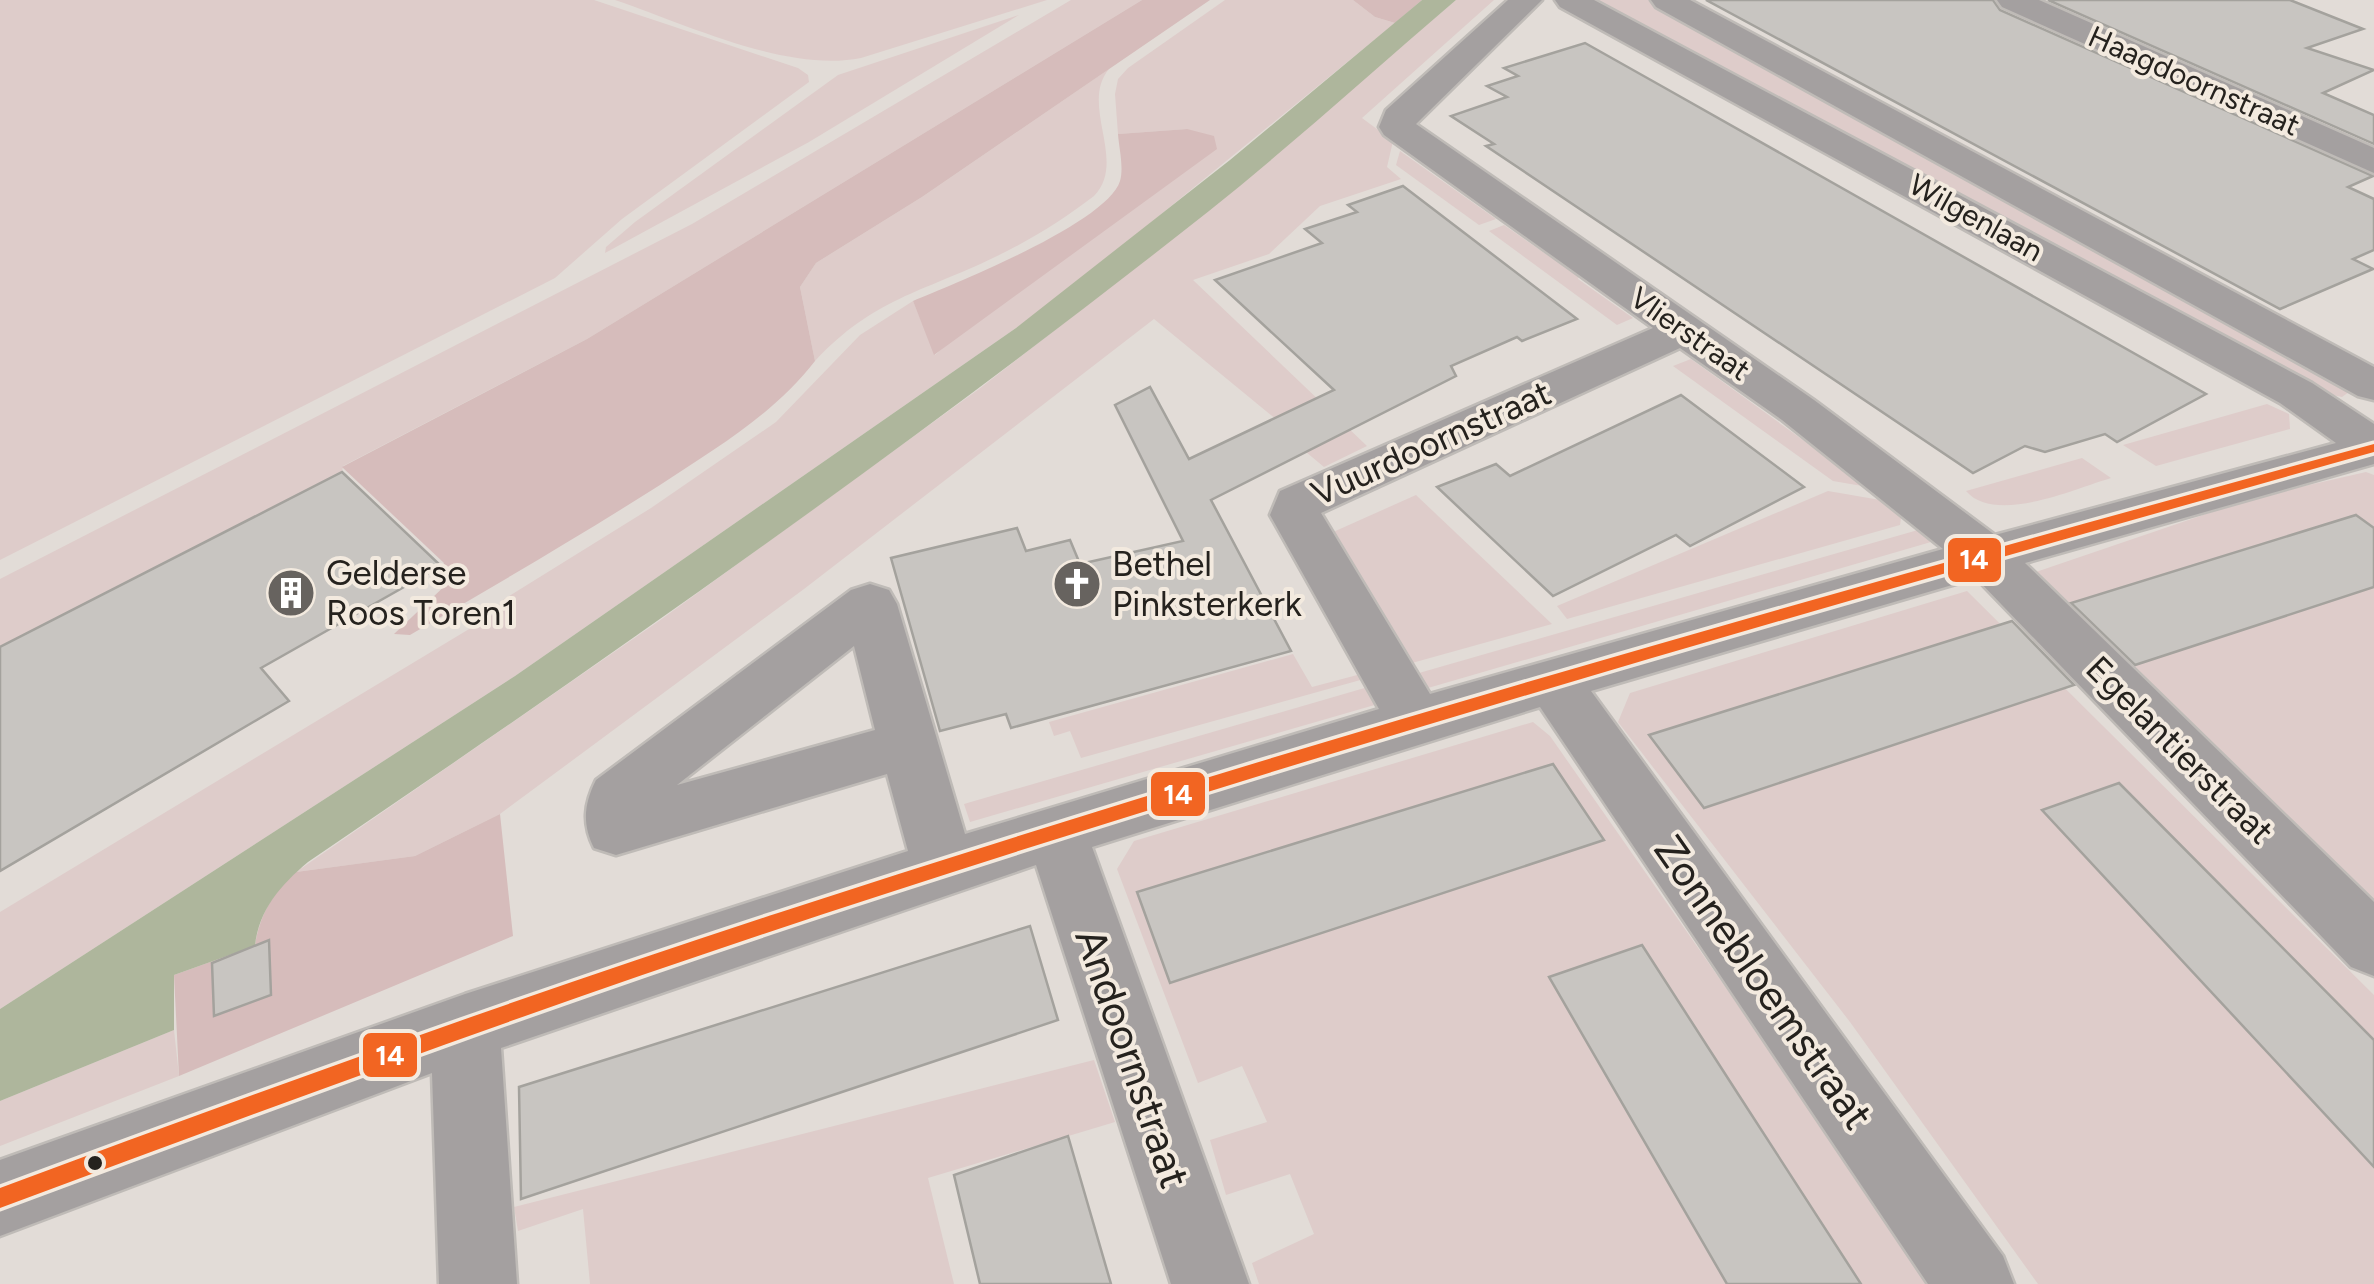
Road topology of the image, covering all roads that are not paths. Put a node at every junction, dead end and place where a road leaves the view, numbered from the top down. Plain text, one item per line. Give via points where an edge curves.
1 (1526, 0) edge
2 (1571, 0) edge
3 (1667, 0) edge
4 (2013, 0) edge
5 (2374, 162) edge
6 (1684, 330) junction
7 (2374, 386) edge
8 (2374, 447) edge
9 (1985, 555) junction
10 (1552, 680) junction
11 (1416, 722) junction
12 (908, 744) junction
13 (1056, 832) junction
14 (944, 869) junction
15 (2374, 946) edge
16 (465, 1027) junction
17 (0, 1198) edge
18 (478, 1284) edge
19 (1210, 1284) edge
20 (1975, 1284) edge

1 - 6 street, Vlierstraat via 1399,118 1397,127
2 - 8 street, Wilgenlaan via 2296,394
3 - 7 street, Wilgenlaan
4 - 5 street, Haagdoornstraat
6 - 9 street, Vlierstraat
6 - 11 street, Vuurdoornstraat via 1298,503 1296,516
8 - 9 street
9 - 10 street
9 - 15 street, Egelantierstraat
10 - 11 street
10 - 20 street, Zonnebloemstraat
11 - 13 street
12 - 12 street via 634,824 616,830 617,798 870,604
12 - 14 street
13 - 14 street
13 - 19 street, Andoornstraat
14 - 16 street
16 - 17 street
16 - 18 street

